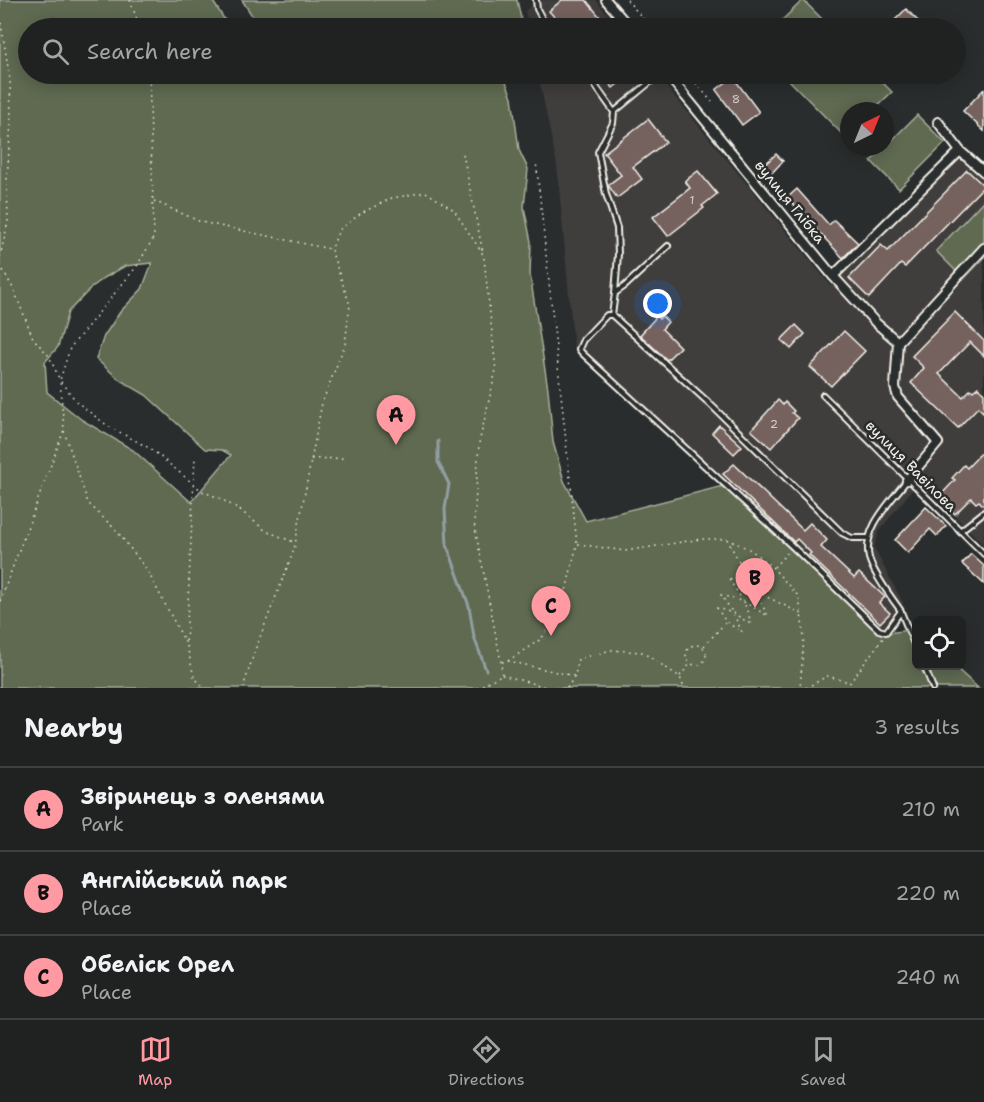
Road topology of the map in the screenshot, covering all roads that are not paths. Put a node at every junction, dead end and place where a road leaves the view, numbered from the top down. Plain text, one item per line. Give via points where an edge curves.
1 (536, 0) edge
2 (606, 0) edge
3 (542, 18) edge
4 (621, 18) edge
5 (594, 84) edge
6 (648, 84) edge
7 (675, 84) edge
8 (615, 112) junction
9 (938, 122) dead end
10 (960, 151) junction
11 (984, 172) edge
12 (668, 246) dead end
13 (984, 248) edge
14 (833, 276) junction
15 (615, 293) junction
16 (612, 315) junction
17 (898, 342) junction
18 (823, 395) dead end
19 (907, 480) junction
20 (984, 512) edge
21 (960, 531) junction
22 (868, 538) junction
23 (984, 554) edge
24 (901, 611) junction
25 (912, 639) edge
26 (926, 670) edge
27 (933, 688) edge

1 - 3 lane
2 - 4 street
5 - 8 lane
6 - 8 lane
7 - 14 street, вулиця Глібка
8 - 15 lane via 598,152 617,228
9 - 10 street
10 - 11 street
10 - 14 street
12 - 15 lane
13 - 17 street
14 - 17 street, вулиця Глібка
15 - 16 lane
16 - 22 lane via 710,404 834,526 852,538
16 - 24 lane via 607,315 583,340 579,349 582,353 879,630 886,632
17 - 19 street via 898,397 938,443
18 - 19 lane, вулиця Вавілова
19 - 21 lane, вулиця Вавілова
19 - 22 lane via 881,513
20 - 21 lane
21 - 23 lane, вулиця Вавілова
22 - 24 lane via 870,560
24 - 25 lane
26 - 27 lane

